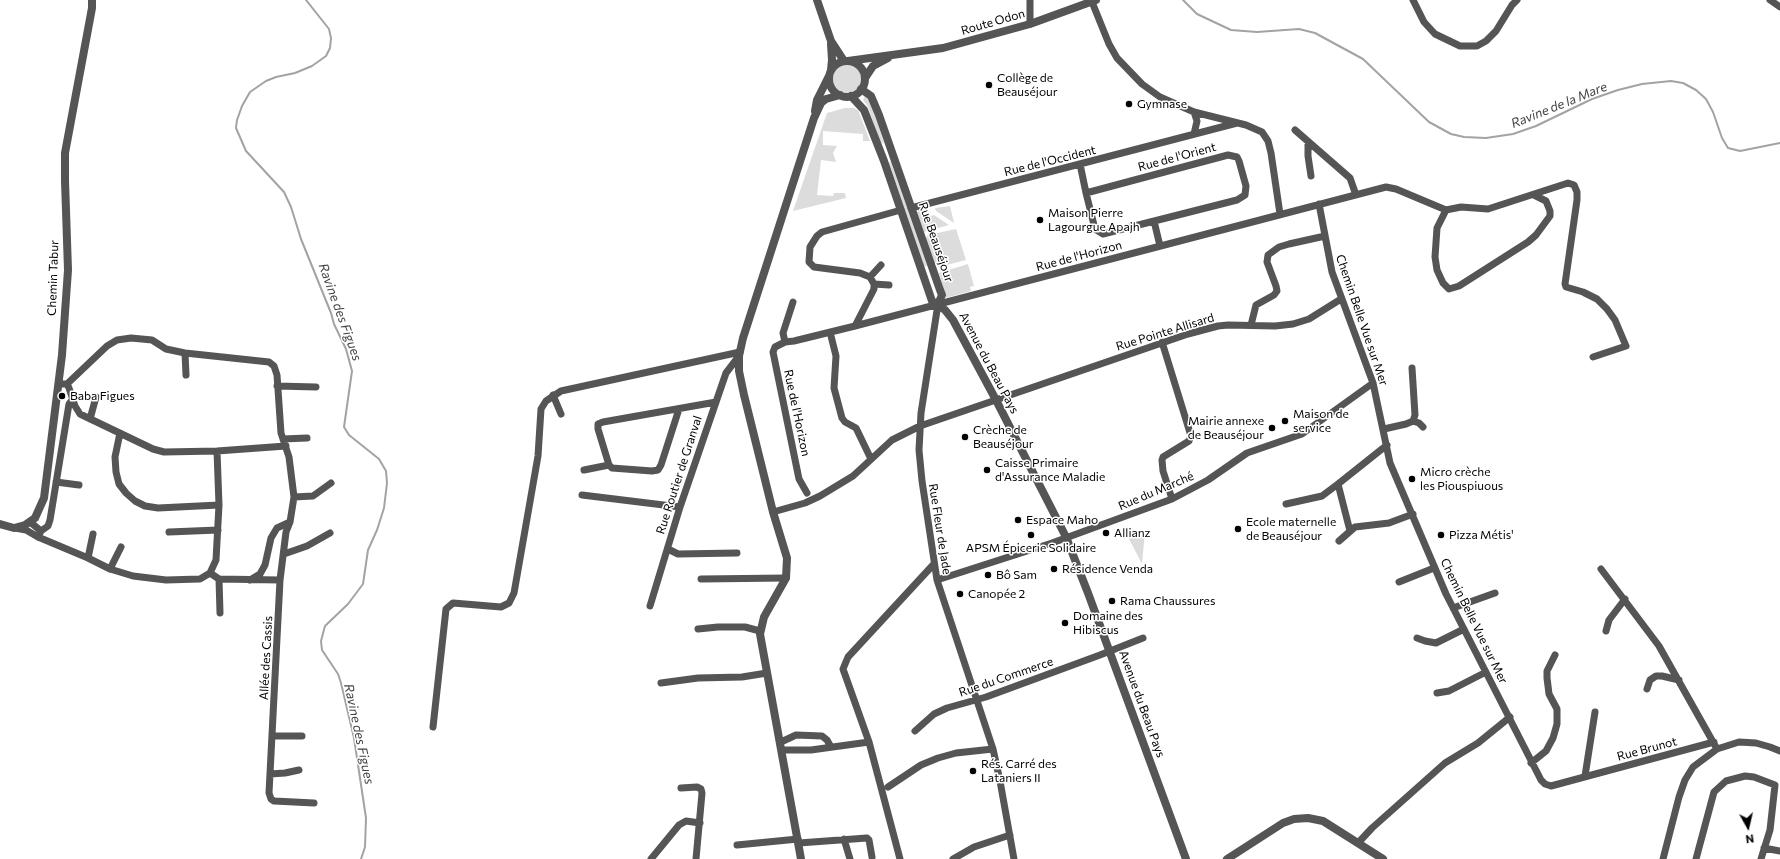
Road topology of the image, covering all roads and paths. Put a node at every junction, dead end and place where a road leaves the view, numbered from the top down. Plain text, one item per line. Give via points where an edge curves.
1 (92, 0) edge
2 (817, 0) edge
3 (1030, 0) edge
4 (1413, 0) edge
5 (1517, 0) edge
6 (1770, 0) edge
7 (1094, 1) edge
8 (1780, 7) edge
9 (1030, 24) junction
10 (831, 41) junction
11 (895, 56) junction
12 (846, 61) junction
13 (830, 73) junction
14 (864, 78) junction
15 (861, 89) junction
16 (840, 95) junction
17 (851, 96) junction
18 (1194, 112) junction
19 (814, 118) junction
20 (1238, 123) junction
21 (1295, 130) dead end
22 (1194, 134) junction
23 (1308, 142) junction
24 (1080, 164) junction
25 (1311, 176) dead end
26 (1086, 193) junction
27 (1534, 194) junction
28 (1356, 195) junction
29 (1319, 204) junction
30 (911, 208) junction
31 (901, 210) junction
32 (1446, 210) junction
33 (1280, 214) junction
34 (1154, 221) junction
35 (1325, 236) junction
36 (1160, 246) junction
37 (881, 266) dead end
38 (872, 281) junction
39 (888, 285) dead end
40 (1341, 299) junction
41 (793, 302) dead end
42 (938, 304) junction
43 (1251, 325) junction
44 (855, 326) junction
45 (830, 332) junction
46 (784, 342) junction
47 (1162, 342) junction
48 (185, 352) junction
49 (739, 354) junction
50 (1592, 357) dead end
51 (1412, 368) dead end
52 (186, 375) dead end
53 (1373, 383) junction
54 (62, 384) junction
55 (278, 386) junction
56 (316, 387) dead end
57 (553, 395) junction
58 (96, 397) dead end
59 (72, 400) junction
60 (996, 400) junction
61 (716, 402) junction
62 (680, 409) junction
63 (561, 414) dead end
64 (90, 419) junction
65 (1413, 421) junction
66 (920, 426) junction
67 (1423, 427) dead end
68 (1384, 429) junction
69 (120, 433) junction
70 (307, 438) dead end
71 (284, 443) junction
72 (1387, 445) junction
73 (217, 451) junction
74 (872, 458) junction
75 (608, 465) junction
76 (584, 470) dead end
77 (56, 482) junction
78 (331, 483) dead end
79 (1338, 484) junction
80 (79, 485) dead end
81 (807, 493) dead end
82 (582, 495) dead end
83 (294, 497) junction
84 (1172, 499) junction
85 (219, 504) junction
86 (1286, 504) dead end
87 (680, 507) junction
88 (773, 512) junction
89 (1413, 514) junction
90 (30, 522) junction
91 (290, 522) junction
92 (0, 524) edge
93 (14, 528) junction
94 (218, 530) junction
95 (1350, 530) junction
96 (169, 532) dead end
97 (330, 533) dead end
98 (40, 534) junction
99 (94, 534) dead end
100 (1066, 537) junction
101 (1339, 541) dead end
102 (121, 547) dead end
103 (668, 549) junction
104 (737, 553) dead end
105 (284, 554) junction
106 (88, 558) junction
107 (933, 565) junction
108 (1434, 568) junction
109 (110, 569) junction
110 (1601, 569) dead end
111 (210, 573) junction
112 (786, 578) junction
113 (220, 579) junction
114 (701, 579) dead end
115 (250, 580) junction
116 (280, 580) junction
117 (936, 580) junction
118 (1399, 582) dead end
119 (1494, 592) dead end
120 (1625, 600) junction
121 (650, 606) dead end
122 (1453, 608) junction
123 (220, 613) dead end
124 (698, 629) dead end
125 (1464, 629) junction
126 (1606, 630) dead end
127 (760, 631) junction
128 (1142, 638) dead end
129 (1417, 638) dead end
130 (1110, 652) junction
131 (1556, 655) dead end
132 (1486, 672) junction
133 (767, 673) junction
134 (1679, 680) junction
135 (661, 683) dead end
136 (1647, 689) dead end
137 (1437, 693) dead end
138 (977, 700) junction
139 (1594, 712) dead end
140 (1510, 717) junction
141 (433, 727) dead end
142 (915, 731) dead end
143 (273, 736) junction
144 (302, 736) dead end
145 (869, 742) junction
146 (782, 746) junction
147 (1716, 746) junction
148 (830, 747) junction
149 (993, 750) junction
150 (1780, 751) edge
151 (1531, 763) junction
152 (299, 770) dead end
153 (270, 774) junction
154 (1585, 776) junction
155 (1551, 786) joint
156 (1778, 786) edge
157 (888, 787) dead end
158 (681, 788) dead end
159 (314, 803) dead end
160 (700, 823) junction
161 (1010, 835) junction
162 (844, 839) junction
163 (798, 841) junction
164 (1358, 843) junction
165 (737, 844) dead end
166 (1764, 848) junction
167 (1780, 851) edge
168 (872, 857) dead end
169 (651, 859) edge
170 (696, 859) edge
171 (802, 859) edge
172 (850, 859) edge
173 (900, 859) edge
174 (953, 859) edge
175 (1014, 859) edge
176 (1186, 859) edge
177 (1227, 859) edge
178 (1384, 859) edge
179 (1663, 859) edge
180 (1696, 859) edge
181 (1761, 859) edge

1 - 54 street, Chemin Tabur via 65,153 68,270
2 - 10 street
3 - 9 street
4 - 5 street via 1424,22 1435,34 1460,46 1477,46 1486,41 1496,32
6 - 8 street
7 - 9 street, Route Odon
7 - 18 street via 1116,58 1142,84 1160,97
9 - 11 street, Route Odon via 942,48
10 - 12 street
10 - 13 street
11 - 12 street, Route Odon
11 - 14 street, Route Odon via 873,66
12 - 13 street via 834,66
12 - 14 street via 858,65 864,73
13 - 16 street via 831,87
13 - 19 street via 817,100
14 - 15 street
15 - 17 street
15 - 30 street, Rue Beauséjour via 871,96 879,115
16 - 17 street
16 - 19 street via 821,104
17 - 31 street, Rue Beauséjour via 864,110
18 - 20 street
18 - 22 street
19 - 49 street, Rue Routier de Granval
20 - 22 street, Rue de l'Occident
20 - 33 street via 1262,132 1268,141
21 - 23 street
22 - 24 street, Rue de l'Occident
23 - 25 street
23 - 28 street via 1352,181
24 - 26 street, Rue de l'Orient
24 - 30 street, Rue de l'Occident
26 - 34 street, Rue de l'Orient via 1094,226 1099,232 1108,233
26 - 34 street, Rue de l'Orient via 1221,156 1237,157 1246,186 1242,198
27 - 32 street, Rue de l'Horizon via 1488,209 1461,207
27 - 32 street via 1546,201 1550,211 1550,216 1536,235 1458,286 1449,288 1443,282 1435,257 1437,228
27 - 50 street, Rue de l'Horizon via 1568,183 1574,185 1577,192 1565,284 1566,287 1597,299 1607,309 1626,346
28 - 29 street, Rue de l'Horizon
28 - 32 street, Rue de l'Horizon via 1390,188
29 - 33 street, Rue de l'Horizon
29 - 35 street, Chemin Belle Vue sur Mer
30 - 42 street, Rue Beauséjour via 942,295
31 - 38 street via 825,230 817,236 810,247 809,262 814,267 860,273
31 - 42 street, Rue Beauséjour via 932,301
33 - 36 street, Rue de l'Horizon
34 - 36 street
35 - 40 street, Chemin Belle Vue sur Mer via 1332,272
35 - 43 street via 1279,247 1268,255 1267,262 1277,291 1256,305
36 - 42 street, Rue de l'Horizon
37 - 38 street
38 - 39 street
38 - 44 street via 871,294
40 - 43 street, Rue Pointe Allisard via 1301,322 1284,326
40 - 53 street, Chemin Belle Vue sur Mer
41 - 46 street, Rue de l'Horizon via 783,333
42 - 44 street, Rue de l'Horizon
42 - 60 street, Avenue du Beau Pays via 953,320
42 - 66 street, Rue Fleur de Jade
43 - 47 street, Rue Pointe Allisard via 1218,326
44 - 45 street, Rue de l'Horizon
45 - 46 street, Rue de l'Horizon
45 - 74 street via 836,356 834,388 842,418 856,428
46 - 81 street, Rue de l'Horizon via 775,347 773,352 799,479
47 - 60 street, Rue Pointe Allisard
47 - 84 street via 1191,438 1163,457 1163,471
48 - 52 street
48 - 54 street, Allée des Cassis via 166,348 152,340 117,340
48 - 55 street, Allée des Cassis via 269,362 276,371
49 - 57 street via 561,391
49 - 61 street, Rue Routier de Granval via 726,373
49 - 88 street, Rue Routier de Granval via 739,371
51 - 65 street via 1415,415
53 - 68 street, Chemin Belle Vue sur Mer
53 - 84 street, Rue du Marché via 1302,434 1252,450 1208,480
54 - 59 street via 69,388
54 - 90 street, Chemin Tabur via 44,498 35,518
55 - 56 street
55 - 71 street, Allée des Cassis
57 - 63 street
57 - 141 street via 541,410 538,456 513,598 501,607 453,603 446,609
58 - 64 street
59 - 64 street via 80,414
59 - 77 street via 68,404
60 - 66 street, Rue Pointe Allisard
60 - 100 street, Avenue du Beau Pays
61 - 62 street
61 - 87 street, Rue Routier de Granval
62 - 75 street via 658,470
62 - 75 street via 598,424
64 - 69 street
65 - 67 street
65 - 68 street
66 - 74 street, Rue Pointe Allisard via 892,440
66 - 107 street, Rue Fleur de Jade via 919,450
68 - 72 street, Chemin Belle Vue sur Mer
69 - 73 street via 164,452
69 - 85 street via 115,457 116,472 119,484 135,501 144,506 158,508
70 - 71 street
71 - 73 street
71 - 83 street, Allée des Cassis via 289,457
72 - 79 street
72 - 89 street, Chemin Belle Vue sur Mer via 1390,463
73 - 85 street
74 - 88 street, Rue Pointe Allisard via 853,476 814,500
75 - 76 street
77 - 80 street
77 - 98 street via 50,520
78 - 83 street via 313,496
79 - 86 street via 1322,496
79 - 95 street
82 - 87 street
83 - 91 street, Allée des Cassis
84 - 100 street, Rue du Marché
85 - 94 street
87 - 103 street, Rue Routier de Granval
88 - 112 street, Rue Routier de Granval via 787,558
89 - 95 street via 1389,523 1361,525
89 - 108 street, Chemin Belle Vue sur Mer
90 - 93 street
90 - 98 street
91 - 105 street, Allée des Cassis via 286,532
91 - 115 street via 277,528 271,538 265,565 260,574
92 - 93 street
93 - 98 street
94 - 96 street
94 - 111 street via 216,560
95 - 101 street
97 - 105 street via 307,546
98 - 106 street
99 - 106 street
100 - 117 street, Rue du Marché
100 - 130 street, Avenue du Beau Pays
102 - 109 street
103 - 104 street via 678,554
103 - 121 street, Rue Routier de Granval
105 - 116 street, Allée des Cassis
106 - 109 street
107 - 117 street, Rue Fleur de Jade
107 - 145 street via 844,662 844,676
108 - 118 street
108 - 122 street, Chemin Belle Vue sur Mer
109 - 111 street via 133,576 166,580 200,579
110 - 120 street
111 - 113 street
112 - 114 street
112 - 127 street, Rue Routier de Granval via 764,617
113 - 115 street
113 - 123 street
115 - 116 street
116 - 143 street, Allée des Cassis
117 - 138 street, Rue Fleur de Jade
119 - 122 street
120 - 126 street via 1609,620
120 - 134 street via 1659,646
122 - 125 street, Chemin Belle Vue sur Mer
124 - 127 street via 745,627
125 - 129 street via 1436,643
125 - 132 street, Chemin Belle Vue sur Mer
127 - 133 street, Rue Routier de Granval
128 - 130 street, Rue du Commerce
130 - 138 street, Rue du Commerce
130 - 176 street, Avenue du Beau Pays
131 - 151 street via 1546,678 1549,694 1557,709 1557,724 1546,751
132 - 137 street via 1449,691
132 - 140 street, Chemin Belle Vue sur Mer
133 - 135 street
133 - 146 street, Rue Routier de Granval
134 - 136 street via 1656,676 1650,680
134 - 147 street
138 - 142 street, Rue du Commerce via 934,714
138 - 149 street, Rue Fleur de Jade
139 - 154 street
140 - 151 street, Chemin Belle Vue sur Mer
140 - 164 street via 1478,743 1441,767
143 - 144 street
143 - 153 street, Allée des Cassis
145 - 148 street
145 - 173 street
146 - 148 street
146 - 148 street via 796,735 822,736
146 - 163 street, Rue Routier de Granval
147 - 150 street, Rue Brunot via 1739,742 1770,746
147 - 154 street, Rue Brunot
147 - 179 street via 1693,768 1685,780
149 - 157 street via 956,753 938,758 921,765
149 - 161 street, Rue Fleur de Jade
151 - 155 street, Chemin Belle Vue sur Mer via 1541,780
152 - 153 street
153 - 159 street, Allée des Cassis via 269,793 274,801
154 - 155 street, Rue Brunot
156 - 166 street
156 - 180 street via 1745,776 1736,777 1719,786 1711,799
158 - 160 street via 701,789
160 - 169 street via 686,821 680,825
160 - 170 street via 695,849
161 - 174 street via 974,847
161 - 175 street, Rue Fleur de Jade
162 - 163 street
162 - 168 street via 869,838
162 - 172 street
163 - 165 street
163 - 171 street, Rue Routier de Granval
164 - 177 street via 1323,821 1294,819 1270,830
164 - 178 street
166 - 167 street
166 - 181 street

